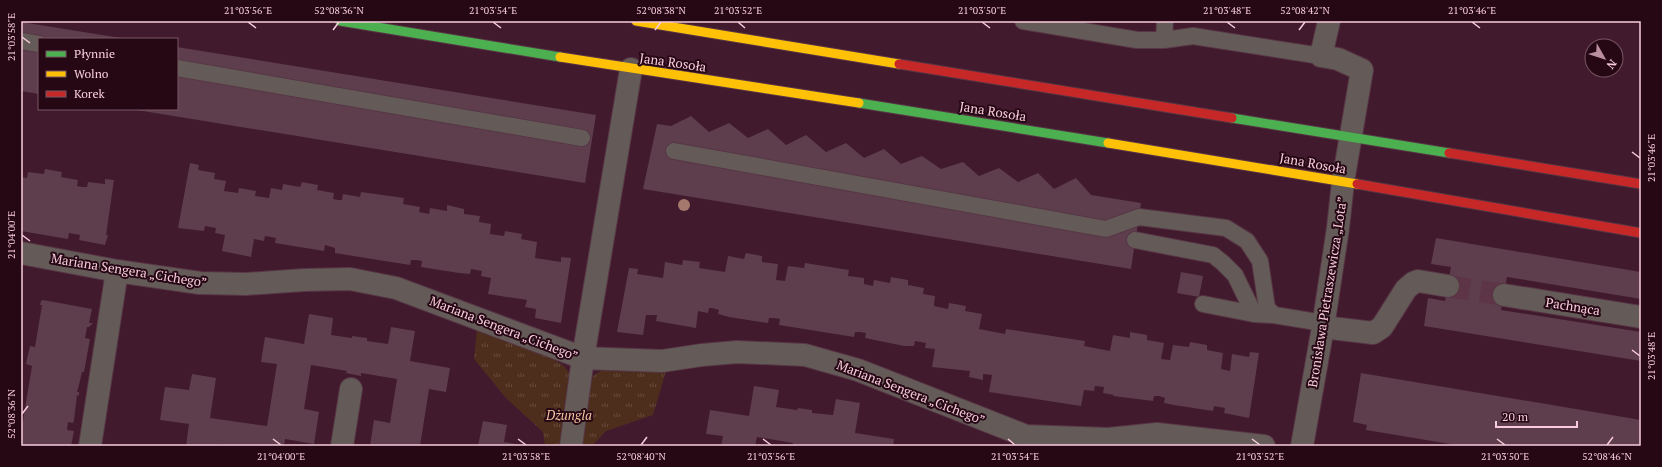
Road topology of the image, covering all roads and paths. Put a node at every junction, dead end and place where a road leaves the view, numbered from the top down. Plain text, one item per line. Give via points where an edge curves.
1 (340, 21) edge
2 (636, 21) edge
3 (1023, 21) edge
4 (1165, 21) edge
5 (1329, 21) edge
6 (695, 26) edge
7 (1164, 40) junction
8 (21, 41) edge
9 (38, 44) edge
10 (1321, 56) junction
11 (178, 68) edge
12 (630, 69) junction
13 (582, 138) dead end
14 (1351, 138) junction
15 (674, 151) dead end
16 (1343, 182) junction
17 (1641, 184) edge
18 (1641, 234) edge
19 (1135, 240) dead end
20 (21, 253) edge
21 (1260, 261) junction
22 (117, 271) junction
23 (1235, 275) junction
24 (1448, 286) tunnel mouth
25 (1504, 295) tunnel mouth
26 (1203, 304) dead end
27 (1254, 314) junction
28 (1274, 315) junction
29 (1641, 317) edge
30 (1323, 325) junction
31 (583, 358) junction
32 (351, 389) dead end
33 (1025, 441) edge
34 (90, 446) edge
35 (342, 446) edge
36 (571, 446) edge
37 (1264, 446) edge
38 (1302, 446) edge

1 - 12 street, Jana Rosoła
2 - 6 street
3 - 7 lane via 1137,40
4 - 7 lane
5 - 10 street
6 - 14 street
7 - 10 lane via 1193,36
8 - 9 lane
10 - 14 street, Bronisława Pietraszewicza „Lota” via 1338,59 1362,70
11 - 13 lane
12 - 16 street, Jana Rosoła via 846,101
12 - 31 street
14 - 16 street, Bronisława Pietraszewicza „Lota”
14 - 17 street
15 - 21 lane via 1106,229 1139,217 1226,228 1247,241
16 - 18 street, Jana Rosoła
16 - 30 street, Bronisława Pietraszewicza „Lota”
19 - 23 lane via 1213,255
20 - 22 street, Mariana Sengera „Cichego”
21 - 23 lane
21 - 28 lane via 1267,308
22 - 31 street, Mariana Sengera „Cichego” via 200,283 246,284 350,279 396,288
22 - 34 street
23 - 27 lane
24 - 30 street via 1418,281 1413,283 1406,289 1382,327 1373,332 1341,330
25 - 29 street, Pachnąca
26 - 27 lane
27 - 28 lane
28 - 30 lane
30 - 38 street, Bronisława Pietraszewicza „Lota”
31 - 33 street, Mariana Sengera „Cichego” via 662,361 738,352 806,355 858,370
31 - 36 street
32 - 35 street
33 - 37 street, Mariana Sengera „Cichego” via 1108,439 1157,434

